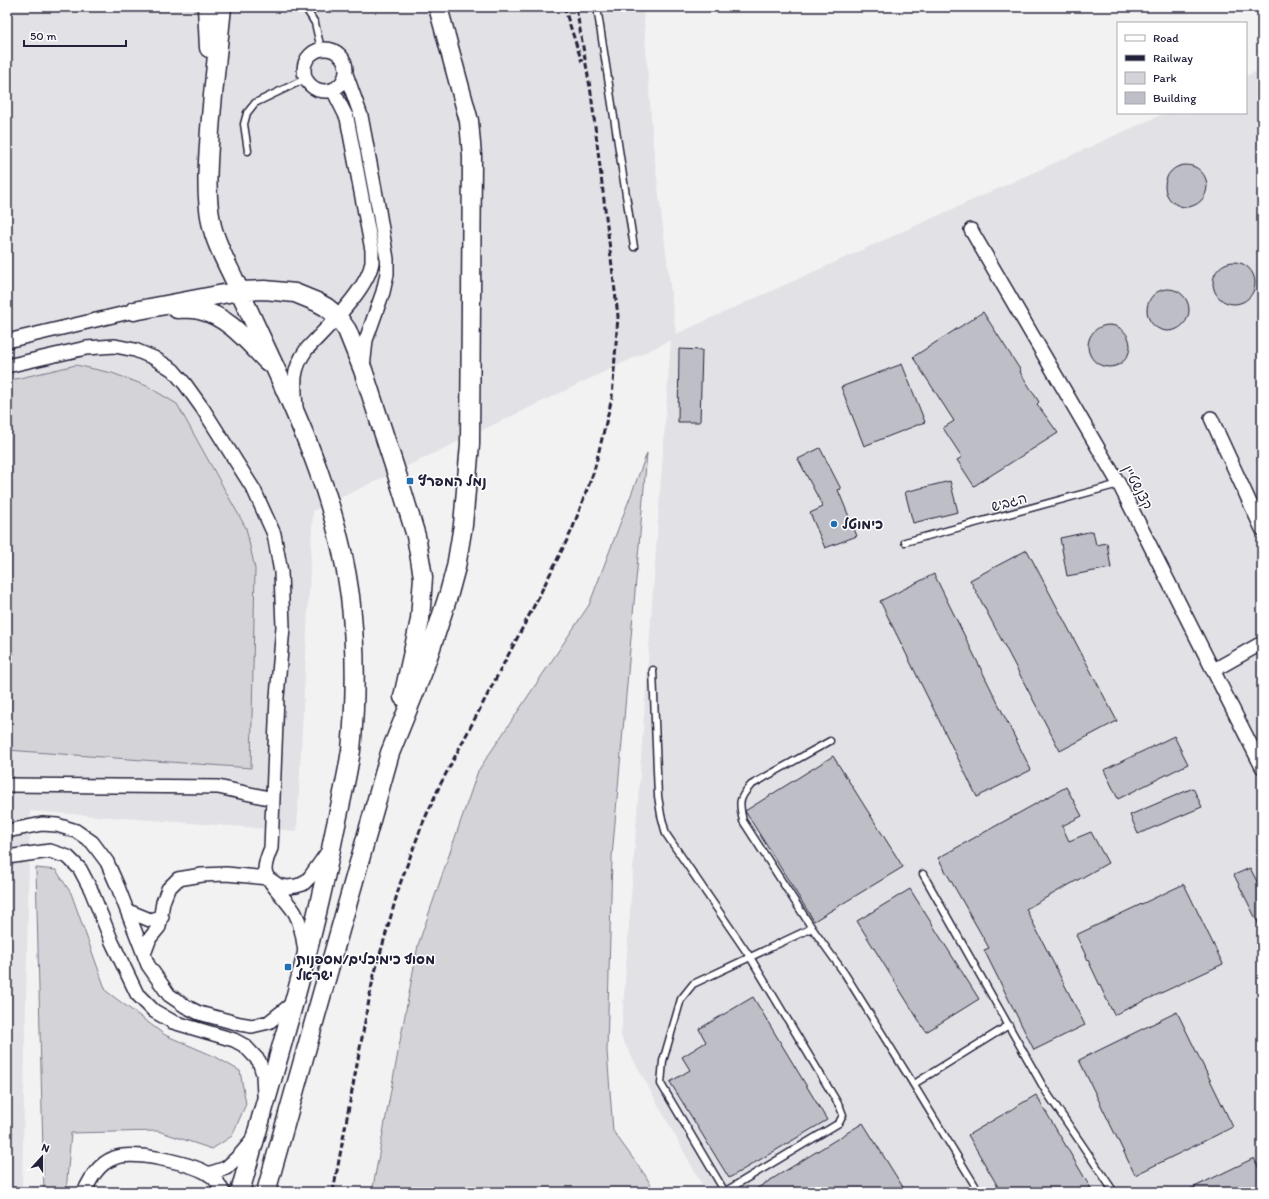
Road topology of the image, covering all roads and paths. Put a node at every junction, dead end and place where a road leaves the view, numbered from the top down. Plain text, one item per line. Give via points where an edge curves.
1 (207, 7) edge
2 (222, 7) edge
3 (306, 7) edge
4 (438, 7) edge
5 (597, 7) edge
6 (321, 49) junction
7 (346, 74) junction
8 (305, 79) junction
9 (333, 90) junction
10 (212, 103) junction
11 (248, 151) dead end
12 (971, 230) dead end
13 (634, 248) dead end
14 (240, 292) junction
15 (134, 311) junction
16 (337, 316) junction
17 (7, 341) edge
18 (7, 366) edge
19 (363, 370) junction
20 (277, 371) junction
21 (297, 416) junction
22 (1211, 418) dead end
23 (1119, 484) junction
24 (1262, 529) edge
25 (905, 542) dead end
26 (1262, 642) edge
27 (653, 670) dead end
28 (1214, 670) junction
29 (830, 741) dead end
30 (390, 753) junction
31 (1262, 767) edge
32 (7, 785) edge
33 (273, 799) junction
34 (7, 831) edge
35 (332, 845) junction
36 (7, 857) edge
37 (923, 874) dead end
38 (268, 878) junction
39 (128, 912) junction
40 (162, 917) junction
41 (812, 928) junction
42 (144, 954) junction
43 (306, 957) junction
44 (750, 957) junction
45 (293, 1002) junction
46 (1009, 1025) junction
47 (914, 1084) junction
48 (265, 1105) junction
49 (256, 1136) junction
50 (208, 1174) junction
51 (84, 1192) edge
52 (223, 1192) edge
53 (240, 1192) edge
54 (266, 1192) edge
55 (724, 1192) edge
56 (979, 1192) edge
57 (1114, 1192) edge

1 - 10 street
2 - 10 street
3 - 6 lane via 315,24
4 - 30 street via 469,121 472,156 470,444 463,525 456,567 422,674
5 - 13 lane
6 - 7 street via 335,51 340,56
6 - 8 street via 309,55 306,60 303,66
7 - 9 street via 344,80
7 - 19 street via 361,116 387,259 383,292 366,340
8 - 9 street via 314,89 327,92
8 - 11 lane via 255,103 247,113 244,124
9 - 16 street via 347,118 372,250 372,263 368,275 353,299
10 - 14 street via 208,199 219,249
12 - 23 street, קצנשטיין
14 - 15 street
14 - 16 street via 266,290 295,294 317,302
14 - 20 street
15 - 17 street
15 - 20 street via 198,310 213,315 231,326
16 - 19 street via 347,330
16 - 21 street via 300,359 294,388
18 - 33 street via 98,346 135,350 154,358 173,370 185,384 254,490 274,534 281,572 283,627 276,697
19 - 30 street via 414,529 423,577 420,620
20 - 21 street
21 - 35 street via 332,512 347,580 352,626 354,683 350,751
22 - 24 street
23 - 25 lane, הגביש
23 - 28 street, קצנשטיין
26 - 28 street
27 - 44 lane via 658,796 666,834
28 - 31 street, קצנשטיין
29 - 41 lane via 751,785 743,794 739,805 743,821
30 - 54 street
32 - 33 street via 218,787
33 - 38 street via 271,848 265,871
34 - 39 street via 42,824 57,825 76,831 92,842 107,862
35 - 38 street via 303,884 288,887 278,885
35 - 43 street
36 - 48 street via 50,851 68,856 80,870 91,890 137,994 154,1011 173,1022 234,1040 245,1046 259,1061 263,1074
37 - 46 lane
38 - 40 street via 226,874 178,879 168,889 163,902
38 - 43 street via 296,915
39 - 40 street via 150,920
39 - 42 street
40 - 42 street
41 - 44 lane
41 - 47 lane
42 - 45 street via 148,965 169,995 199,1013 252,1026 269,1022
43 - 45 street
44 - 55 lane via 693,984 681,999 663,1061 661,1084
44 - 55 lane via 843,1115 839,1123
45 - 48 street
46 - 47 lane
46 - 57 lane via 1045,1090
47 - 56 lane
48 - 49 street
49 - 50 street via 240,1156 226,1168
49 - 53 street
50 - 51 street via 181,1163 156,1158 114,1157 100,1166
50 - 52 street

